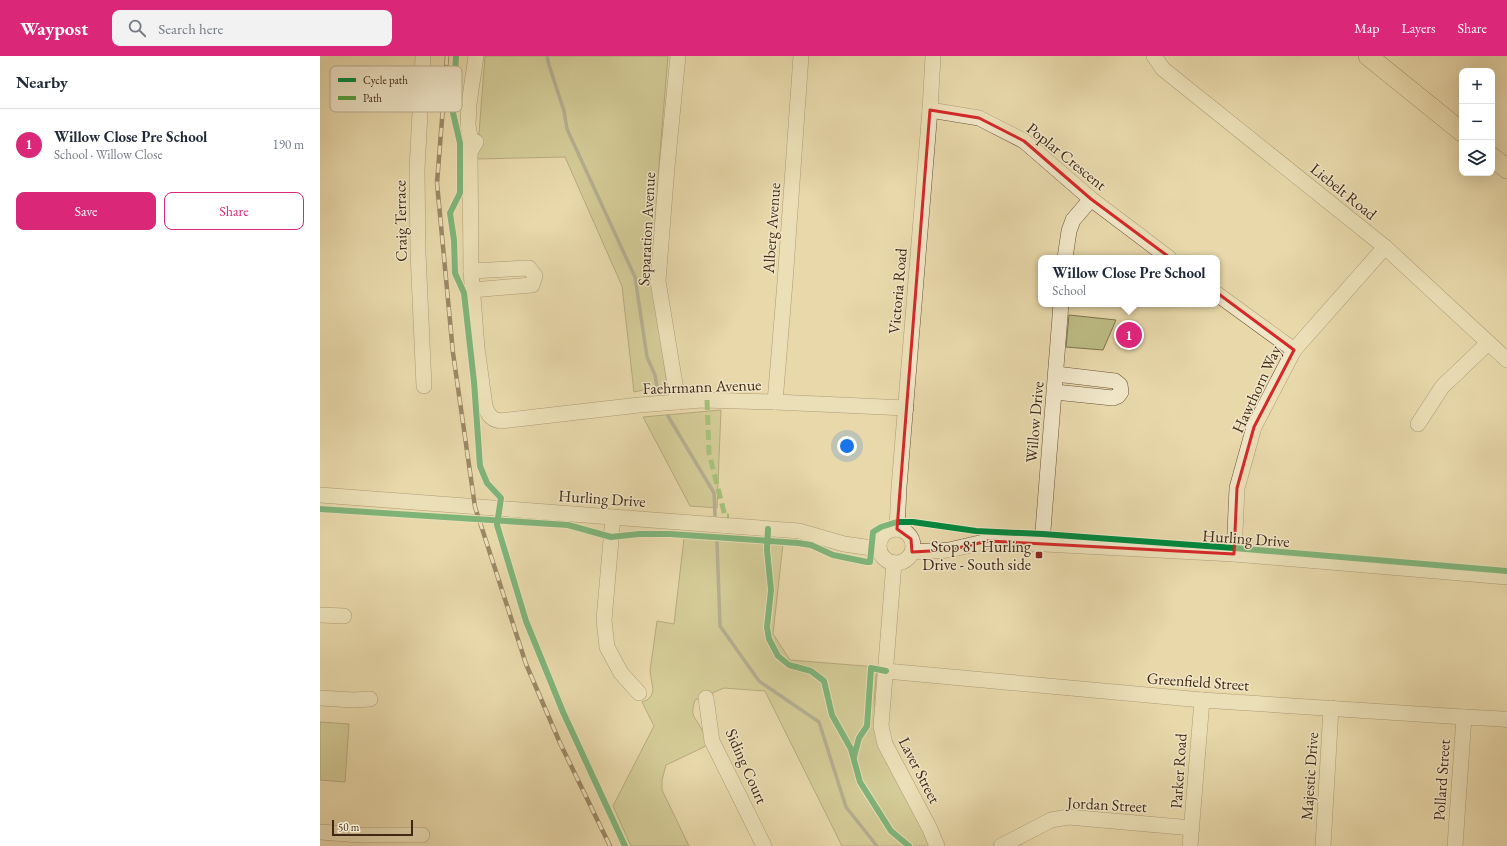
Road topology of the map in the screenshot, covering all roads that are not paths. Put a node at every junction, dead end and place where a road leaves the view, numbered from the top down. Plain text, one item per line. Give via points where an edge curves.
1 (422, 56) edge
2 (476, 56) edge
3 (678, 56) edge
4 (801, 56) edge
5 (933, 56) edge
6 (1154, 56) edge
7 (1368, 56) edge
8 (422, 66) edge
9 (930, 110) junction
10 (420, 112) edge
11 (1459, 130) edge
12 (1495, 159) edge
13 (1507, 169) edge
14 (1091, 199) junction
15 (1385, 247) junction
16 (1065, 255) edge
17 (1165, 255) edge
18 (471, 271) junction
19 (472, 290) junction
20 (1220, 296) edge
21 (1061, 307) edge
22 (1488, 343) junction
23 (1294, 350) junction
24 (1507, 360) edge
25 (1056, 374) junction
26 (424, 386) dead end
27 (1055, 392) junction
28 (678, 402) junction
29 (775, 402) junction
30 (906, 408) junction
31 (1418, 424) dead end
32 (320, 495) edge
33 (613, 517) junction
34 (897, 529) junction
35 (1042, 543) junction
36 (879, 549) junction
37 (912, 552) junction
38 (1234, 554) junction
39 (894, 563) junction
40 (1507, 577) edge
41 (320, 615) edge
42 (344, 616) dead end
43 (886, 671) junction
44 (639, 693) dead end
45 (320, 698) edge
46 (706, 698) dead end
47 (370, 699) dead end
48 (1202, 700) junction
49 (1332, 708) junction
50 (1464, 717) junction
51 (1507, 720) edge
52 (1192, 828) junction
53 (320, 832) edge
54 (422, 835) dead end
55 (360, 840) edge
56 (764, 846) edge
57 (937, 846) edge
58 (1001, 846) edge
59 (1190, 846) edge
60 (1323, 846) edge
61 (1455, 846) edge

1 - 8 street, Craig Terrace
2 - 18 street via 468,125 474,145 470,151
3 - 28 street, Separation Avenue via 658,281
4 - 29 street, Alberg Avenue
5 - 9 street, Victoria Road
6 - 15 street, Liebelt Road via 1163,69
7 - 11 main road
9 - 14 street, Poplar Crescent via 979,118 1024,140
9 - 30 street, Victoria Road
10 - 26 street, Craig Terrace via 418,252
12 - 13 main road
14 - 16 street via 1074,220 1069,231
14 - 17 street, Poplar Crescent
15 - 22 street, Liebelt Road
15 - 23 street, Hawthorn Way
18 - 19 street
18 - 19 street via 529,268 535,276 532,285
19 - 28 street, Faehrmann Avenue via 485,406 490,417 500,421
20 - 23 street
21 - 25 street, Willow Drive
22 - 24 street, Liebelt Road
22 - 31 street via 1442,387
23 - 38 street, Hawthorn Way via 1254,427 1237,488
25 - 27 street, Willow Drive
25 - 27 street via 1115,381 1120,385 1121,392 1113,398
27 - 35 street, Willow Drive
28 - 29 street, Faehrmann Avenue
29 - 30 street, Faehrmann Avenue
30 - 34 street, Victoria Road
32 - 33 street, Hurling Drive
33 - 36 street, Hurling Drive via 799,531 844,544
33 - 44 street via 604,620 608,647 621,673
34 - 36 street via 890,530 881,537
34 - 37 street via 911,539
35 - 37 street, Hurling Drive via 988,541 949,550
35 - 38 street, Hurling Drive
36 - 39 street via 883,558
37 - 39 street via 909,558
38 - 40 street, Hurling Drive
39 - 43 street, Laver Street
41 - 42 street
43 - 48 street, Greenfield Street
43 - 57 street, Laver Street via 881,726 885,744
45 - 47 street
46 - 56 street, Siding Court via 712,741
48 - 49 street, Greenfield Street
48 - 52 street, Parker Road
49 - 50 street, Greenfield Street
49 - 60 street, Majestic Drive
50 - 51 street, Greenfield Street
50 - 61 street, Pollard Street
52 - 58 street, Jordan Street via 1068,817 1051,820
52 - 59 street, Parker Road
53 - 55 street
54 - 55 street

